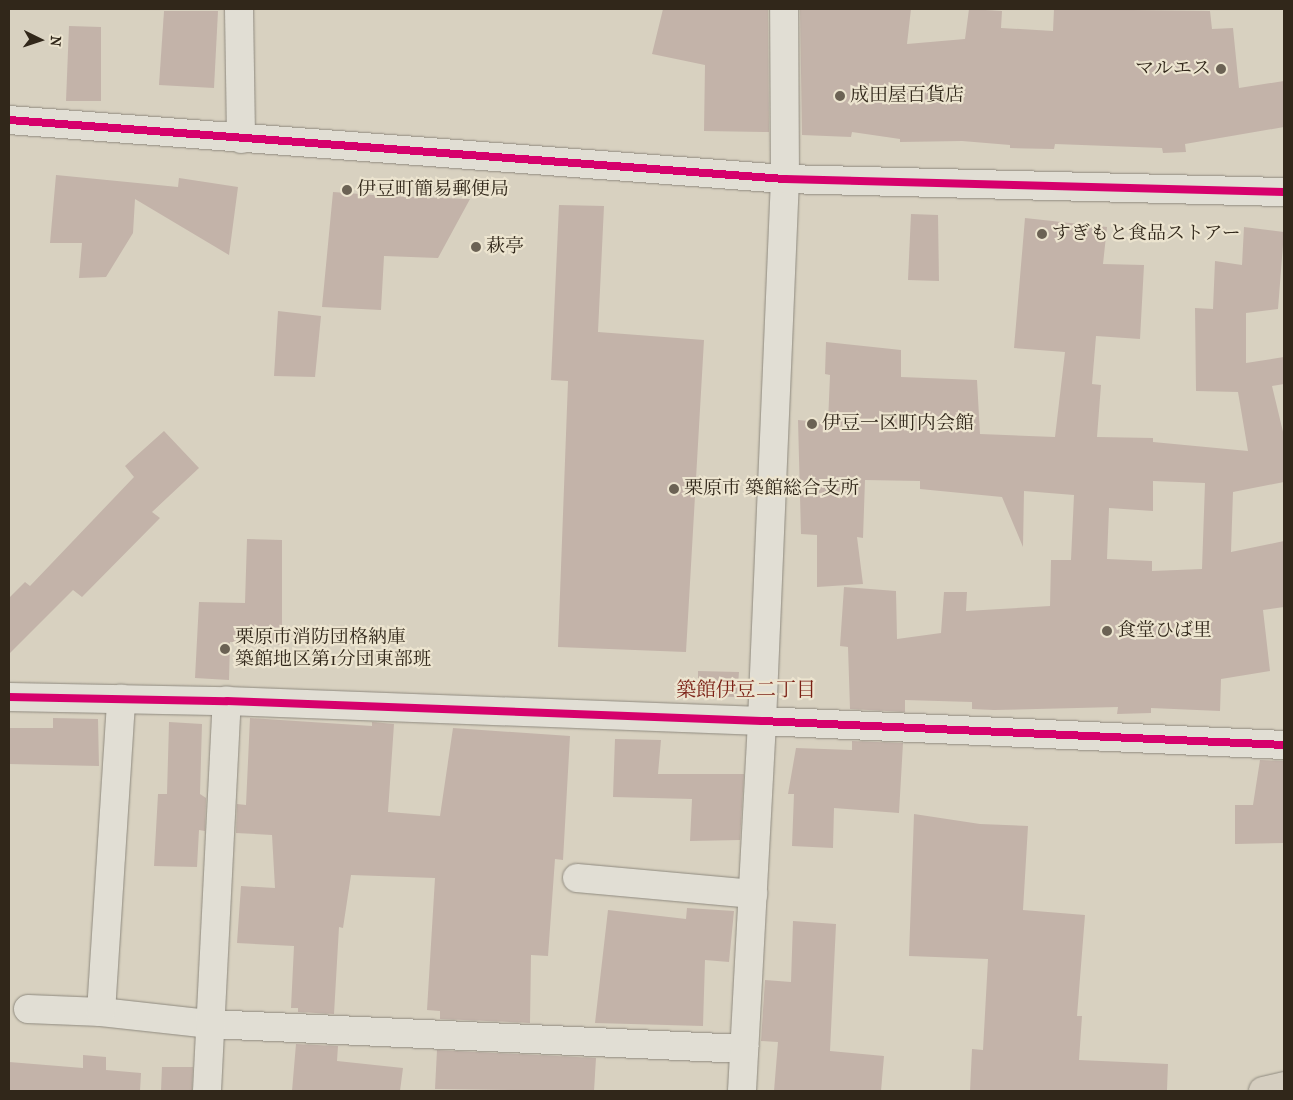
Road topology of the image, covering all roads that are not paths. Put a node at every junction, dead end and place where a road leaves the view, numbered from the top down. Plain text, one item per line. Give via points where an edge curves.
1 (239, 9) edge
2 (784, 9) edge
3 (9, 120) edge
4 (241, 139) junction
5 (785, 179) junction
6 (1284, 192) edge
7 (9, 697) edge
8 (121, 699) junction
9 (227, 701) junction
10 (762, 721) junction
11 (1284, 745) edge
12 (577, 878) dead end
13 (753, 894) junction
14 (28, 1008) dead end
15 (101, 1012) junction
16 (210, 1024) junction
17 (744, 1049) junction
18 (1284, 1086) edge
19 (207, 1091) edge
20 (742, 1091) edge
21 (1263, 1091) edge

1 - 4 street
2 - 5 street
3 - 4 street
4 - 5 street
5 - 6 street
5 - 10 street
7 - 8 street
8 - 9 street
8 - 15 street
9 - 10 street
9 - 16 street
10 - 11 street
10 - 13 street
12 - 13 street
13 - 17 street
14 - 15 street
15 - 16 street
16 - 17 street
16 - 19 street
17 - 20 street
18 - 21 main road

